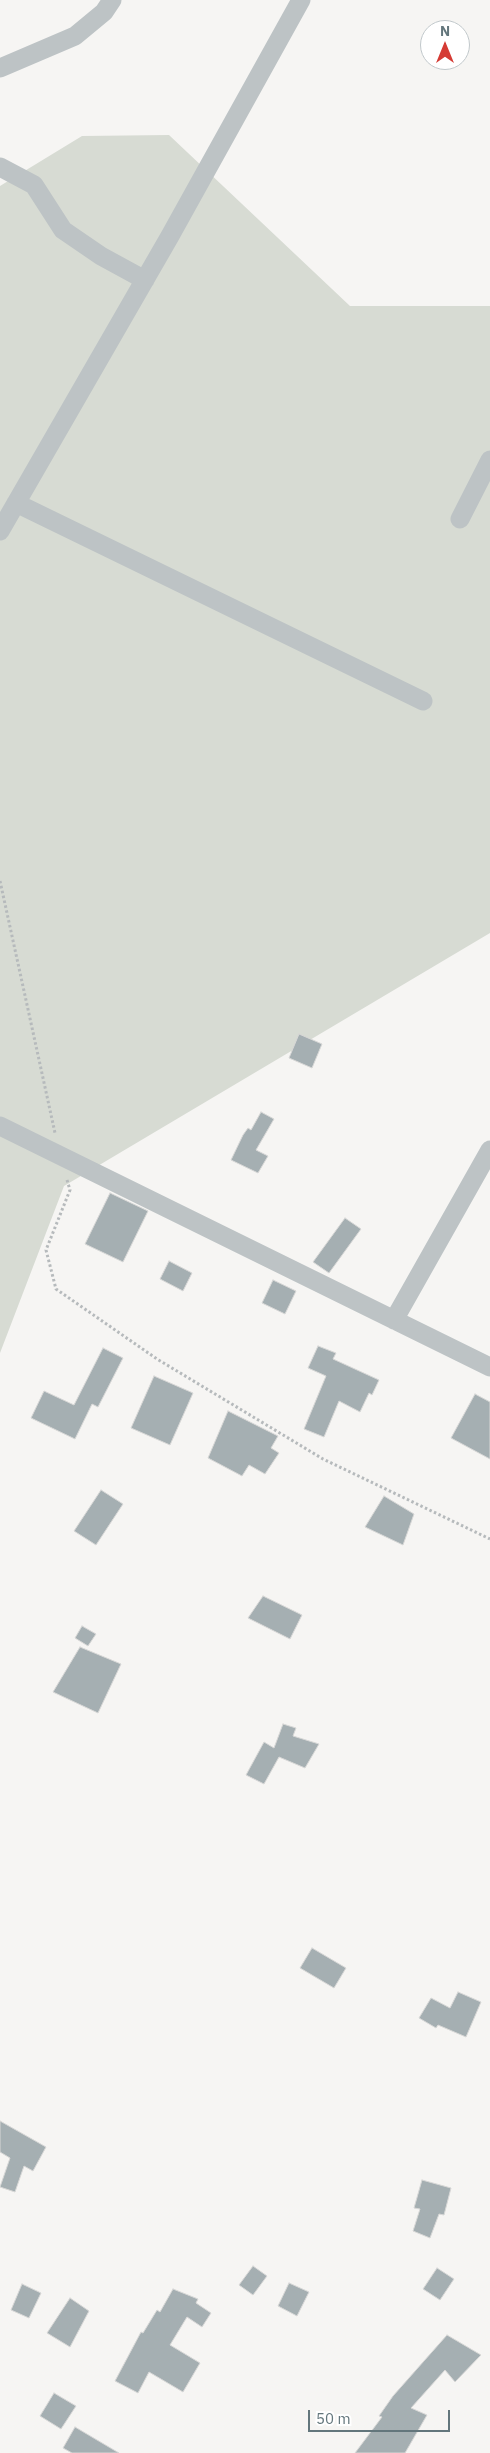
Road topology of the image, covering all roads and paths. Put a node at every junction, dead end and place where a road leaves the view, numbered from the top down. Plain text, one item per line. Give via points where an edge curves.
1 (112, 0) edge
2 (301, 0) edge
3 (0, 68) edge
4 (0, 167) edge
5 (145, 280) junction
6 (490, 460) edge
7 (16, 503) junction
8 (460, 519) dead end
9 (0, 531) edge
10 (423, 701) dead end
11 (0, 881) edge
12 (0, 1126) edge
13 (490, 1150) edge
14 (60, 1156) junction
15 (394, 1320) junction
16 (490, 1367) edge
17 (490, 1539) edge

1 - 3 street via 104,12 75,36
2 - 5 street
4 - 5 street via 34,185 62,230
5 - 7 street
6 - 8 street
7 - 9 street
7 - 10 street
11 - 14 path
12 - 14 street
13 - 15 street
14 - 15 street
14 - 17 path via 70,1190 46,1250 56,1289 157,1359 323,1459
15 - 16 street

